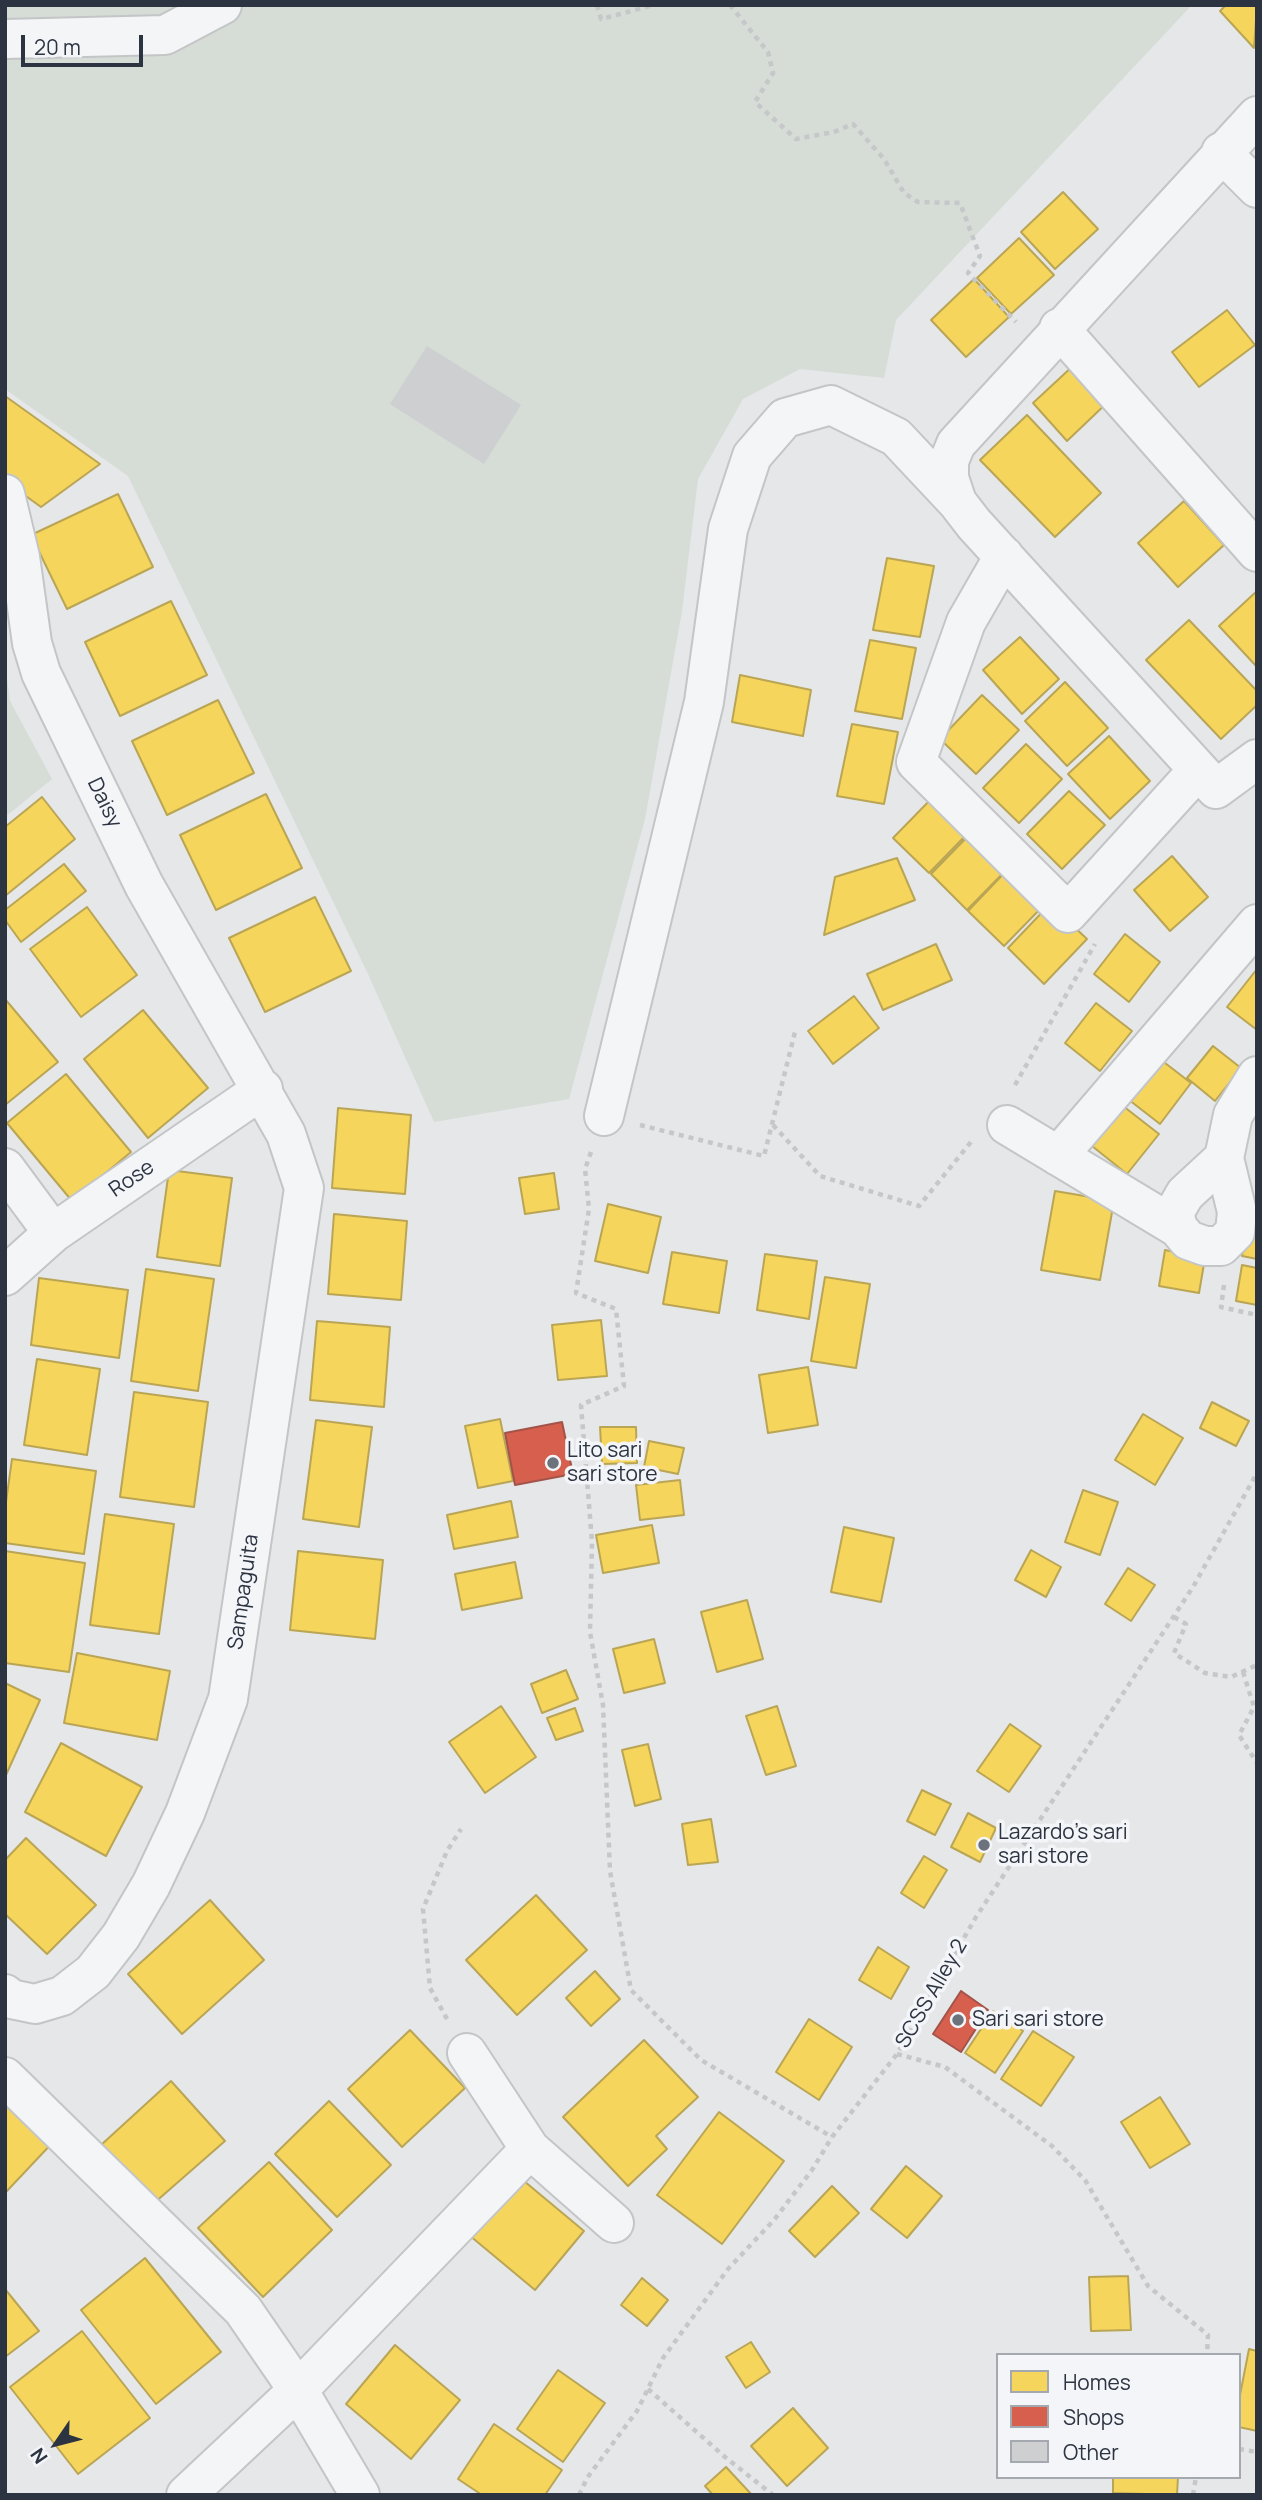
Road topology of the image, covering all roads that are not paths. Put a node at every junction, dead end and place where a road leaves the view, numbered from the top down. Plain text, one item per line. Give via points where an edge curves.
1 (222, 5) edge
2 (5, 39) edge
3 (1257, 116) edge
4 (1221, 152) junction
5 (1257, 188) edge
6 (1050, 338) junction
7 (5, 494) edge
8 (957, 502) junction
9 (1257, 552) edge
10 (1004, 556) junction
11 (1257, 759) edge
12 (1198, 769) junction
13 (1257, 924) edge
14 (1257, 1076) edge
15 (263, 1089) junction
16 (604, 1116) road end
17 (997, 1119) road end
18 (1058, 1156) junction
19 (1224, 1158) junction
20 (5, 1168) edge
21 (1178, 1228) junction
22 (53, 1233) junction
23 (5, 1276) edge
24 (5, 1994) edge
25 (467, 2053) road end
26 (5, 2077) edge
27 (530, 2149) junction
28 (614, 2223) dead end
29 (298, 2390) junction
30 (186, 2495) edge
31 (360, 2495) edge

1 - 2 street via 165,35
3 - 4 street
4 - 5 street
4 - 6 street
6 - 8 street via 956,444 949,478
6 - 9 street
7 - 15 street, Daisy via 41,673 144,885
8 - 10 street
8 - 16 street via 895,438 831,405 785,418 752,456 728,529 704,702
10 - 12 street
10 - 12 street via 966,622 916,762 1068,913
11 - 12 street via 1216,789
13 - 18 street
14 - 19 street via 1233,1115
15 - 22 street, Rose
15 - 24 street, Sampaguita via 286,1134 304,1188 228,1699 185,1813 121,1936 93,1972 62,1996 35,2004
17 - 18 street
18 - 21 street
19 - 21 street via 1185,1194 1174,1213
19 - 21 street via 1237,1212 1235,1232 1221,1246 1205,1246 1188,1241
20 - 22 street
22 - 23 street, Rose
25 - 27 street
26 - 29 street via 243,2310
27 - 28 street
27 - 29 street
29 - 30 street
29 - 31 street

